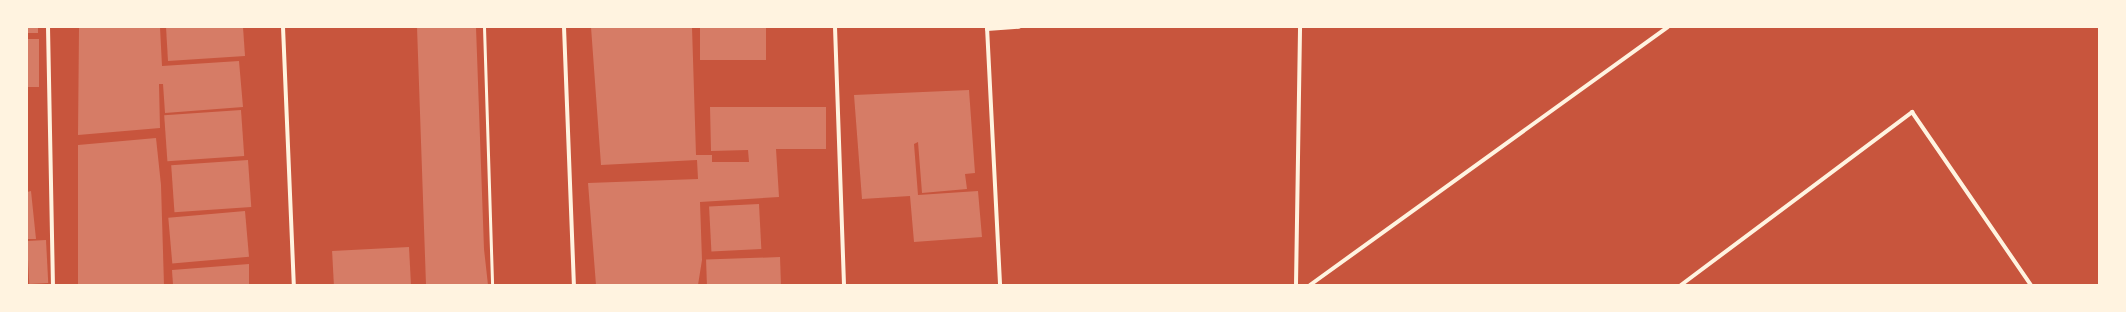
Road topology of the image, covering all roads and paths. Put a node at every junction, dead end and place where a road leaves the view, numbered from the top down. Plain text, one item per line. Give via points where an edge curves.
1 (48, 27) edge
2 (283, 27) edge
3 (484, 27) edge
4 (564, 27) edge
5 (835, 27) edge
6 (1019, 27) edge
7 (1300, 27) edge
8 (1668, 27) edge
9 (987, 28) edge
10 (53, 285) edge
11 (294, 285) edge
12 (492, 285) edge
13 (574, 285) edge
14 (844, 285) edge
15 (1000, 285) edge
16 (1296, 285) edge
17 (1310, 285) edge
18 (1681, 285) edge
19 (2031, 285) edge

1 - 10 street
2 - 11 street
3 - 12 lane
4 - 13 street
5 - 14 street
6 - 9 street
7 - 16 street
8 - 17 street
9 - 15 street
18 - 19 street via 1912,112

